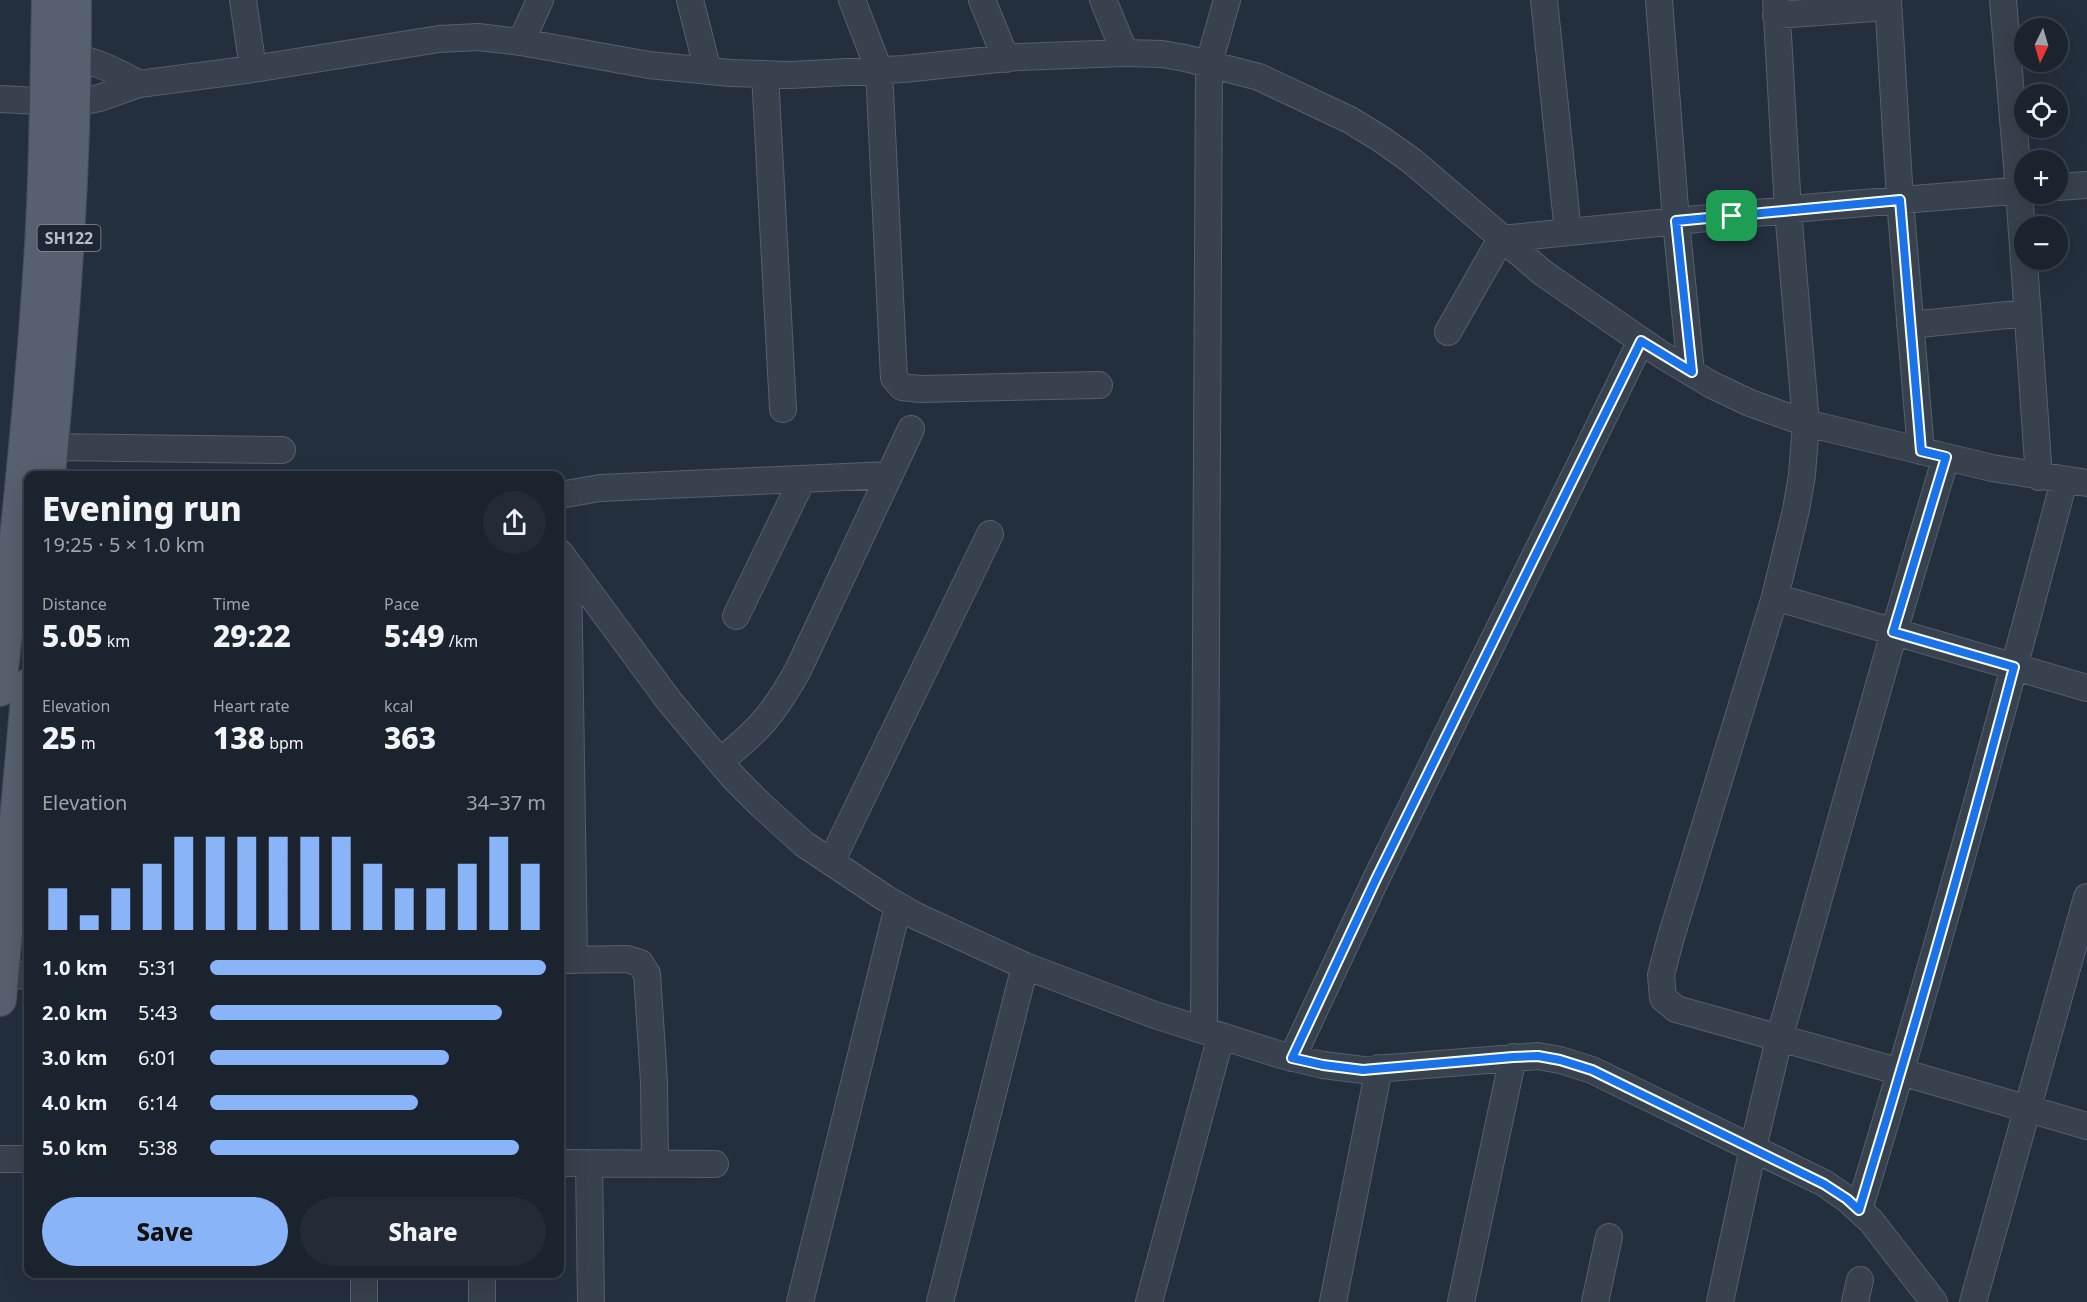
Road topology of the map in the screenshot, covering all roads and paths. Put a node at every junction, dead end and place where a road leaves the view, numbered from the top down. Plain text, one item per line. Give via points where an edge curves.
1 (48, 0) edge
2 (75, 0) edge
3 (243, 0) edge
4 (540, 0) edge
5 (690, 0) edge
6 (852, 0) edge
7 (982, 0) edge
8 (1103, 0) edge
9 (1227, 0) edge
10 (1544, 0) edge
11 (1659, 0) edge
12 (2003, 0) edge
13 (1888, 4) edge
14 (1776, 8) edge
15 (520, 42) junction
16 (1125, 53) junction
17 (61, 56) junction
18 (1006, 59) junction
19 (1209, 63) junction
20 (253, 69) junction
21 (879, 70) junction
22 (708, 71) junction
23 (765, 74) junction
24 (139, 84) junction
25 (0, 99) edge
26 (61, 103) junction
27 (2018, 150) edge
28 (2087, 185) edge
29 (2068, 186) edge
30 (2014, 191) edge
31 (1900, 200) junction
32 (2023, 204) edge
33 (1788, 210) junction
34 (1676, 221) junction
35 (1568, 232) junction
36 (1501, 239) junction
37 (2027, 313) junction
38 (1910, 325) junction
39 (1448, 332) dead end
40 (1641, 341) junction
41 (1692, 372) junction
42 (1099, 385) dead end
43 (783, 409) dead end
44 (1806, 423) junction
45 (910, 429) dead end
46 (282, 450) dead end
47 (1921, 451) junction
48 (1946, 457) junction
49 (51, 461) edge
50 (25, 471) edge
51 (889, 476) junction
52 (2039, 477) junction
53 (802, 480) junction
54 (2076, 482) edge
55 (24, 488) edge
56 (564, 494) edge
57 (990, 534) dead end
58 (22, 538) edge
59 (564, 559) edge
60 (5, 586) edge
61 (1775, 597) junction
62 (736, 616) dead end
63 (1893, 632) junction
64 (2014, 667) junction
65 (2087, 688) edge
66 (0, 690) edge
67 (565, 720) edge
68 (720, 761) junction
69 (24, 763) edge
70 (831, 862) junction
71 (2087, 897) edge
72 (898, 906) junction
73 (567, 960) edge
74 (1025, 966) junction
75 (6, 988) edge
76 (1212, 1033) junction
77 (1779, 1039) junction
78 (1513, 1057) junction
79 (1292, 1058) junction
80 (1379, 1068) junction
81 (1901, 1071) junction
82 (2026, 1109) junction
83 (2087, 1126) edge
84 (1753, 1148) junction
85 (0, 1159) edge
86 (24, 1159) edge
87 (564, 1163) edge
88 (588, 1164) junction
89 (655, 1164) junction
90 (715, 1164) dead end
91 (1859, 1210) junction
92 (1609, 1238) dead end
93 (364, 1278) edge
94 (482, 1278) edge
95 (364, 1302) edge
96 (482, 1302) edge
97 (591, 1302) edge
98 (800, 1302) edge
99 (940, 1302) edge
100 (1149, 1302) edge
101 (1333, 1302) edge
102 (1461, 1302) edge
103 (1595, 1302) edge
104 (1720, 1302) edge
105 (1934, 1302) edge
106 (1973, 1302) edge

1 - 17 main road, SH122
2 - 17 main road, SH122
3 - 20 street
4 - 15 street
5 - 22 street
6 - 21 street
7 - 18 street
8 - 16 street
9 - 19 street
10 - 35 street
11 - 34 street
12 - 27 street
13 - 14 street
13 - 31 street
14 - 33 street
15 - 20 street via 478,37 439,39
15 - 22 street via 649,65
16 - 18 street
16 - 19 street via 1162,54
17 - 24 street via 103,65
17 - 26 main road, SH122
18 - 21 street
19 - 36 street via 1270,81 1366,129 1412,161
19 - 76 street
20 - 24 street
21 - 23 street
21 - 42 street via 894,378 902,387 920,389
22 - 23 street
23 - 43 street
24 - 26 street via 99,98
25 - 26 street
26 - 49 main road, SH122 via 65,292
26 - 50 main road, SH122 via 40,259
28 - 29 street
30 - 31 street
31 - 33 street
31 - 38 street
32 - 37 street
33 - 34 street
33 - 44 street
34 - 35 street
34 - 41 street
35 - 36 street
36 - 39 street
36 - 40 street
37 - 38 street
37 - 52 street
38 - 47 street
40 - 41 street
40 - 79 street via 1381,868
41 - 44 street via 1749,404
44 - 47 street
44 - 61 street via 1796,510
45 - 51 street
46 - 49 street
47 - 48 street
48 - 52 street
48 - 63 street
51 - 53 street
51 - 68 street via 783,697 757,731
52 - 54 street
53 - 56 street via 600,488
53 - 62 street
54 - 64 street
55 - 58 main road, SH122
57 - 70 street
58 - 60 main road, SH122
59 - 67 street
59 - 68 street via 670,702
60 - 66 main road, SH122
61 - 63 street
61 - 77 street via 1661,975 1663,998 1676,1009
63 - 64 street
63 - 77 street
64 - 65 street
64 - 81 street
67 - 73 street
68 - 70 street via 782,826
69 - 75 main road
70 - 72 street
71 - 82 street
72 - 74 street
72 - 98 street
73 - 89 street via 627,959 640,963 647,974
74 - 76 street
74 - 99 street
76 - 79 street
76 - 100 street
77 - 81 street
77 - 84 street
78 - 80 street
78 - 84 street via 1538,1056 1592,1070
78 - 102 street
79 - 80 street via 1347,1069
80 - 101 street
81 - 82 street
81 - 91 street
82 - 83 street
82 - 106 street
84 - 91 street via 1824,1184
84 - 104 street
85 - 86 street
87 - 88 street
88 - 89 street
88 - 97 street
89 - 90 street
91 - 105 street
92 - 103 street
93 - 95 street
94 - 96 street

